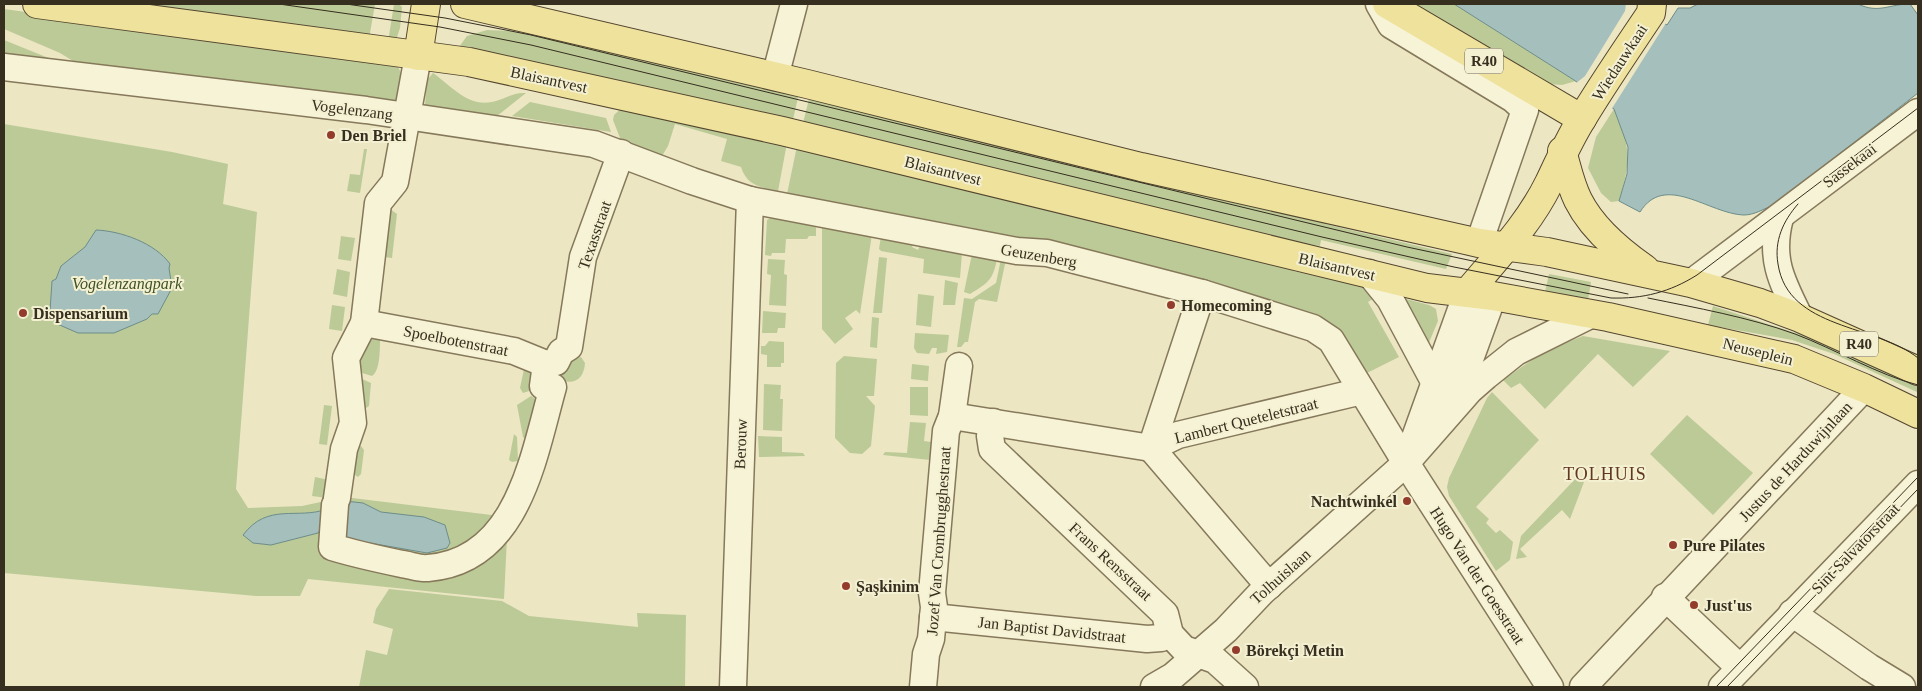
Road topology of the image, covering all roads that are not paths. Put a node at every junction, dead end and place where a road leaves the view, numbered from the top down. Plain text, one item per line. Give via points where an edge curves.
1 (37, 4) edge
2 (426, 4) edge
3 (465, 4) edge
4 (794, 4) edge
5 (1379, 4) edge
6 (1387, 4) edge
7 (1651, 8) edge
8 (418, 56) junction
9 (4, 67) edge
10 (775, 77) junction
11 (1588, 108) junction
12 (1918, 112) edge
13 (407, 116) junction
14 (1562, 151) junction
15 (621, 153) junction
16 (750, 200) junction
17 (1780, 218) junction
18 (1479, 243) junction
19 (1506, 248) junction
20 (1651, 273) junction
21 (1369, 274) junction
22 (1691, 283) junction
23 (1202, 293) junction
24 (1480, 294) junction
25 (1590, 314) junction
26 (1800, 318) junction
27 (364, 323) junction
28 (1323, 333) joint
29 (546, 364) junction
30 (959, 366) dead end
31 (1918, 371) edge
32 (1436, 385) junction
33 (1864, 388) junction
34 (1362, 391) junction
35 (1450, 413) junction
36 (1917, 413) edge
37 (952, 416) junction
38 (993, 422) junction
39 (1151, 448) junction
40 (1406, 463) junction
41 (1918, 484) edge
42 (1268, 586) junction
43 (1665, 597) junction
44 (1792, 612) junction
45 (933, 617) junction
46 (1170, 634) junction
47 (1198, 655) junction
48 (1739, 667) junction
49 (733, 687) edge
50 (923, 687) edge
51 (1154, 687) edge
52 (1245, 687) edge
53 (1550, 687) edge
54 (1583, 687) edge
55 (1722, 687) edge
56 (1902, 687) edge

1 - 8 main road, Blaisantvest
2 - 8 main road
3 - 10 main road
4 - 10 street
5 - 18 street via 1391,25 1513,98 1525,110
6 - 11 main road, R40
7 - 11 main road, Wiedauwkaai
8 - 13 street
8 - 21 main road, Blaisantvest via 469,62 657,102
9 - 13 street, Vogelenzang
10 - 18 main road via 1141,167
11 - 14 main road
12 - 17 street, Sassekaai
13 - 15 street, Vogelenzang via 594,144
13 - 27 street via 395,182 378,203
14 - 19 main road via 1549,183
14 - 20 main road via 1579,201 1622,253
15 - 16 street, Vogelenzang
15 - 29 street, Texasstraat via 583,257 568,347 560,352 556,362
16 - 23 street, Geuzenberg via 1017,252 1047,253
16 - 49 street, Berouw
17 - 22 street
17 - 26 street via 1776,242 1777,268
18 - 19 main road
19 - 20 main road, R40 via 1547,252
19 - 24 main road
20 - 22 main road, R40
21 - 24 main road, Blaisantvest via 1427,288
21 - 32 street via 1390,299
22 - 26 main road, R40
23 - 28 street, Geuzenberg
23 - 39 street
24 - 25 main road, Neuseplein / R40
24 - 32 street
24 - 35 street
25 - 33 main road, Neuseplein / R40 via 1794,360
25 - 35 street via 1516,352 1470,390
26 - 31 main road, R40
27 - 29 street, Spoelbotenstraat via 514,351
27 - 29 street via 346,358 353,423 344,449 332,547 427,569 463,561 491,542 510,516 529,469 553,387 543,386
28 - 34 street, Hugo Van der Goesstraat via 1332,340
30 - 37 street, Jozef Van Crombrugghestraat
32 - 40 street
33 - 36 main road, Neuseplein / R40
33 - 43 street, Justus de Harduwijnlaan
34 - 39 street, Lambert Queteletstraat via 1178,435
34 - 40 street, Hugo Van der Goesstraat
35 - 40 street
37 - 38 street
37 - 45 street, Jozef Van Crombrugghestraat via 946,440 932,592
38 - 39 street
38 - 46 street, Frans Rensstraat via 992,449 1165,614
39 - 42 street
40 - 42 street, Tolhuislaan
40 - 53 street, Hugo Van der Goesstraat
41 - 44 street, Sint-Salvatorstraat
42 - 47 street, Tolhuislaan
43 - 48 street
43 - 54 street, Justus de Harduwijnlaan
44 - 48 street, Sint-Salvatorstraat
44 - 56 street
45 - 46 street, Jan Baptist Davidstraat via 1147,639
45 - 50 street, Jozef Van Crombrugghestraat
46 - 47 street, Frans Rensstraat via 1184,649
47 - 51 street, Tolhuislaan
47 - 52 street, Frans Rensstraat via 1215,660
48 - 55 street, Sint-Salvatorstraat

